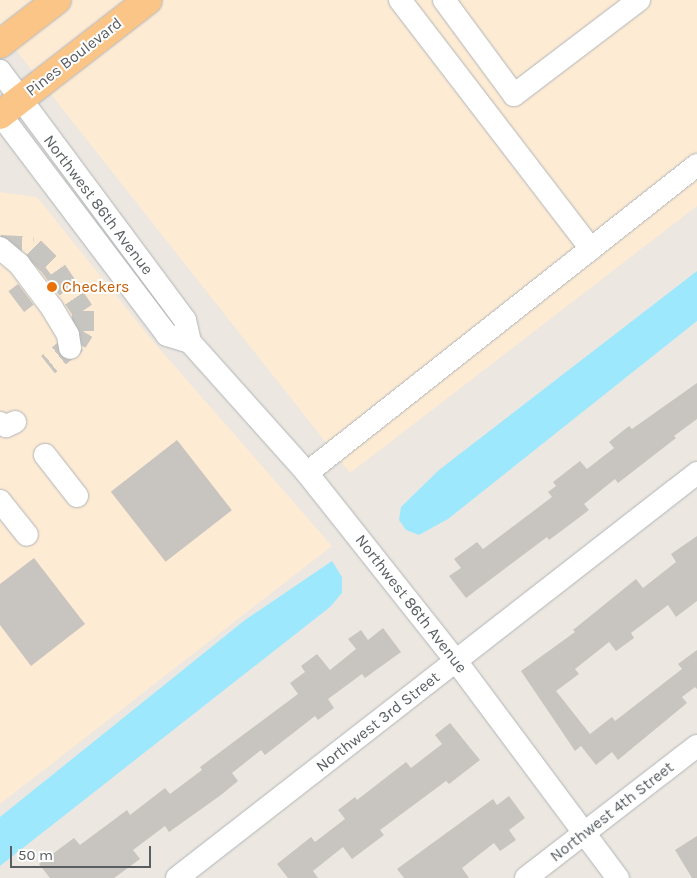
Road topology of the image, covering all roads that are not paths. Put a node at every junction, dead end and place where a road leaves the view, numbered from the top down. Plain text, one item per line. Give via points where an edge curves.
1 (57, 0) edge
2 (148, 0) edge
3 (400, 0) edge
4 (444, 0) edge
5 (639, 0) edge
6 (0, 44) edge
7 (0, 71) edge
8 (5, 111) edge
9 (697, 165) edge
10 (0, 248) edge
11 (591, 249) junction
12 (70, 348) dead end
13 (45, 455) dead end
14 (307, 473) junction
15 (697, 473) edge
16 (77, 496) dead end
17 (0, 501) edge
18 (27, 535) dead end
19 (456, 661) junction
20 (697, 746) edge
21 (584, 834) junction
22 (177, 878) edge
23 (526, 878) edge
24 (618, 878) edge

1 - 6 highway
2 - 8 highway, Pines Boulevard
3 - 11 street
4 - 5 street via 514,95
7 - 8 street, Northwest 86th Avenue
8 - 14 street, Northwest 86th Avenue via 167,335 190,342
9 - 11 street
10 - 12 street via 18,264 52,308 68,335
11 - 14 street
13 - 16 street
14 - 19 street, Northwest 86th Avenue
15 - 19 street, Northwest 3rd Street
17 - 18 street
19 - 21 street, Northwest 86th Avenue
19 - 22 street, Northwest 3rd Street
20 - 21 street, Northwest 4th Street
21 - 23 street, Northwest 4th Street
21 - 24 street, Northwest 86th Avenue

